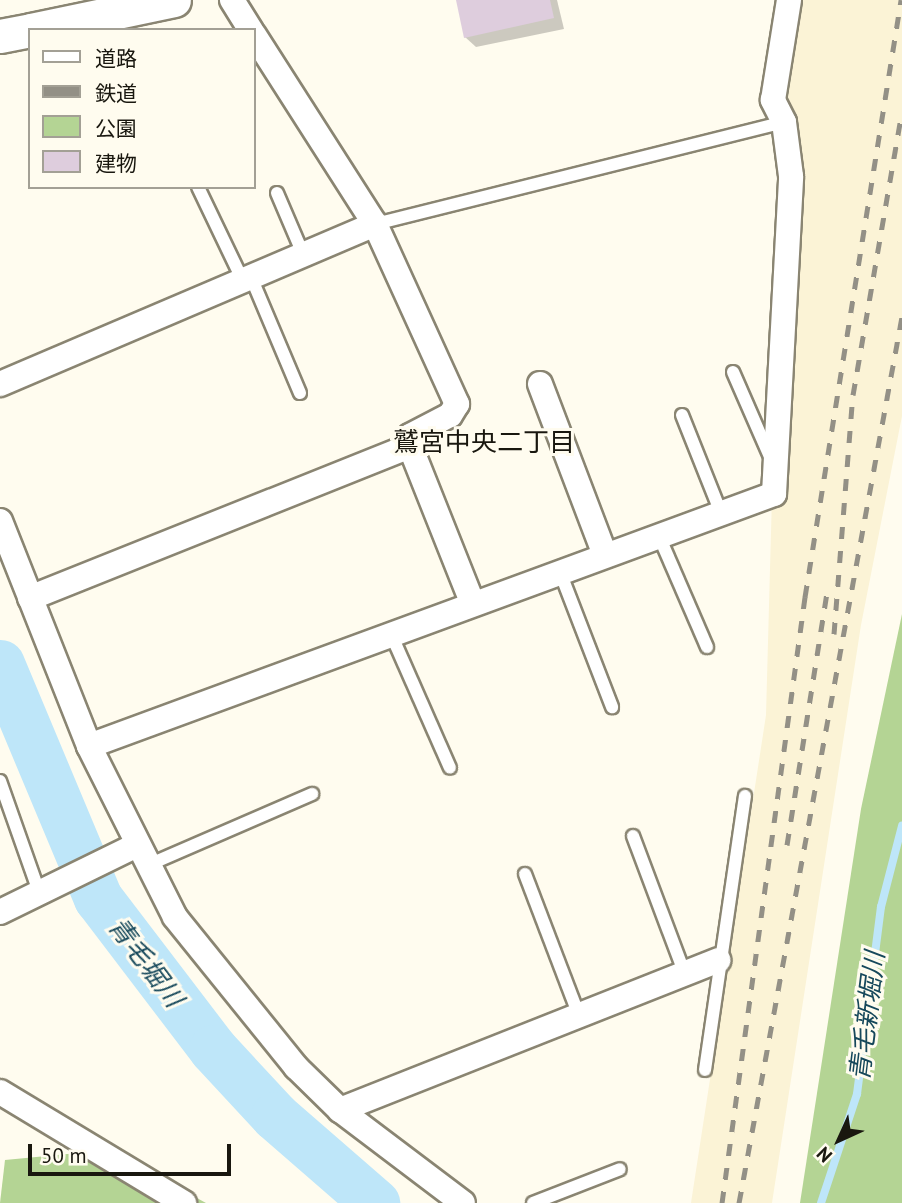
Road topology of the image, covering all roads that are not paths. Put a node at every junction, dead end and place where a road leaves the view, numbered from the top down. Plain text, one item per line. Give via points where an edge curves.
1 (174, 0) edge
2 (232, 0) edge
3 (789, 0) edge
4 (41, 28) edge
5 (250, 28) edge
6 (28, 31) edge
7 (0, 36) edge
8 (256, 38) edge
9 (784, 122) junction
10 (199, 189) edge
11 (277, 193) dead end
12 (375, 224) junction
13 (303, 254) junction
14 (247, 279) junction
15 (733, 372) dead end
16 (0, 384) edge
17 (540, 384) dead end
18 (300, 393) dead end
19 (682, 415) dead end
20 (410, 446) junction
21 (775, 469) junction
22 (720, 513) junction
23 (0, 521) edge
24 (659, 536) junction
25 (605, 555) junction
26 (560, 572) junction
27 (30, 598) junction
28 (473, 604) junction
29 (391, 634) junction
30 (707, 647) dead end
31 (612, 707) dead end
32 (89, 746) junction
33 (450, 768) dead end
34 (0, 781) edge
35 (312, 794) dead end
36 (744, 796) dead end
37 (633, 836) dead end
38 (136, 854) junction
39 (525, 874) dead end
40 (44, 889) junction
41 (0, 912) edge
42 (718, 960) junction
43 (684, 972) junction
44 (578, 1013) junction
45 (705, 1070) dead end
46 (0, 1092) edge
47 (340, 1110) junction
48 (620, 1169) dead end
49 (184, 1203) edge
50 (463, 1203) edge
51 (533, 1203) edge

1 - 4 main road
2 - 5 street
3 - 9 street via 773,100
6 - 7 main road
8 - 12 street
9 - 12 lane
9 - 21 street via 791,176
10 - 14 lane
11 - 13 lane
12 - 13 street
12 - 20 street via 457,404 450,415 410,436
13 - 14 street
14 - 16 street
14 - 18 lane
15 - 21 lane
17 - 25 street
19 - 22 lane
20 - 27 street via 230,513 214,527
20 - 28 street
21 - 22 street via 774,494
22 - 24 street
23 - 27 street
24 - 25 street
24 - 30 lane
25 - 26 street
26 - 28 street
26 - 31 lane
27 - 32 street
28 - 29 street
29 - 32 street
29 - 33 lane
32 - 38 street
34 - 40 lane
35 - 38 lane
36 - 42 lane
37 - 43 lane
38 - 40 street
38 - 47 street via 175,917 296,1067
39 - 44 lane
40 - 41 street
42 - 43 street
42 - 45 lane
43 - 44 street
44 - 47 street
46 - 49 street
47 - 50 street
48 - 51 lane

